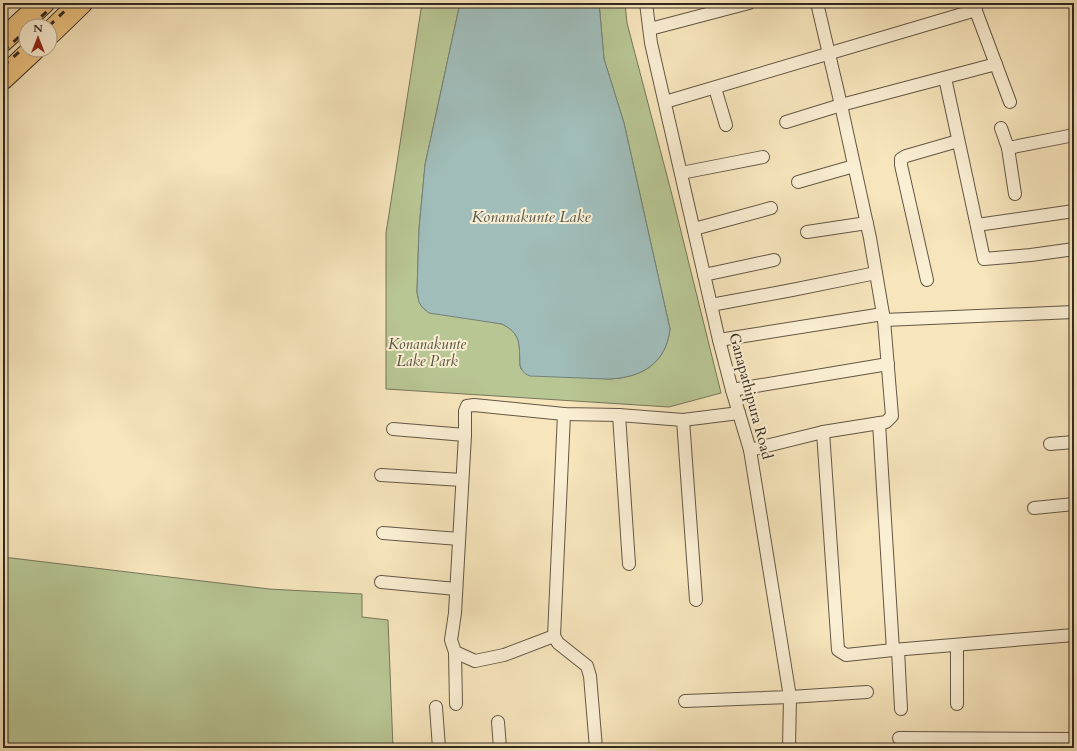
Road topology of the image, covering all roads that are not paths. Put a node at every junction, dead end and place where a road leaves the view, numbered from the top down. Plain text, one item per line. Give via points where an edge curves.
1 (43, 3) edge
2 (81, 3) edge
3 (646, 3) edge
4 (749, 3) edge
5 (817, 3) edge
6 (974, 6) edge
7 (58, 26) edge
8 (650, 29) junction
9 (3, 40) edge
10 (829, 54) junction
11 (24, 58) edge
12 (996, 64) junction
13 (3, 78) edge
14 (945, 78) junction
15 (715, 88) junction
16 (665, 102) junction
17 (1010, 102) dead end
18 (841, 105) junction
19 (786, 122) dead end
20 (726, 125) dead end
21 (1001, 128) dead end
22 (1074, 136) edge
23 (958, 141) junction
24 (1008, 148) junction
25 (763, 157) dead end
26 (854, 166) junction
27 (681, 173) junction
28 (798, 182) dead end
29 (1015, 194) dead end
30 (771, 208) dead end
31 (1074, 211) edge
32 (867, 223) junction
33 (977, 225) junction
34 (694, 228) junction
35 (807, 232) dead end
36 (1074, 249) edge
37 (774, 260) dead end
38 (876, 272) junction
39 (704, 275) junction
40 (927, 280) dead end
41 (711, 305) junction
42 (1074, 312) edge
43 (883, 317) junction
44 (719, 340) junction
45 (888, 364) junction
46 (732, 390) junction
47 (739, 413) junction
48 (564, 414) junction
49 (618, 415) junction
50 (684, 420) junction
51 (879, 423) junction
52 (393, 429) dead end
53 (823, 432) junction
54 (464, 435) junction
55 (1074, 442) edge
56 (1050, 444) dead end
57 (750, 450) junction
58 (381, 475) dead end
59 (462, 480) junction
60 (1074, 504) edge
61 (1034, 508) dead end
62 (383, 533) dead end
63 (459, 539) junction
64 (629, 564) dead end
65 (381, 582) dead end
66 (456, 589) junction
67 (696, 600) dead end
68 (1074, 635) edge
69 (554, 636) junction
70 (956, 645) junction
71 (895, 650) junction
72 (455, 652) junction
73 (867, 692) dead end
74 (790, 696) junction
75 (685, 701) dead end
76 (456, 704) dead end
77 (957, 704) dead end
78 (436, 706) dead end
79 (901, 709) dead end
80 (498, 722) dead end
81 (900, 738) dead end
82 (1074, 739) edge
83 (439, 748) edge
84 (500, 748) edge
85 (596, 748) edge
86 (789, 748) edge

1 - 9 highway
2 - 7 highway
3 - 8 street, Ganapathipura Road
4 - 8 street
5 - 10 street
6 - 10 street
6 - 12 street
8 - 16 street, Ganapathipura Road via 651,44
10 - 15 street
10 - 18 street
11 - 13 highway
12 - 14 street
12 - 17 street
14 - 18 street
14 - 23 street
15 - 16 street
15 - 20 street
16 - 27 street, Ganapathipura Road
18 - 19 street
18 - 26 street
21 - 24 street
22 - 24 street
23 - 33 street
23 - 40 street via 901,159
24 - 29 street
25 - 27 street
26 - 28 street
26 - 32 street
27 - 34 street, Ganapathipura Road
30 - 34 street
31 - 33 street
32 - 35 street
32 - 38 street
33 - 36 street via 984,260
34 - 39 street, Ganapathipura Road
37 - 39 street
38 - 41 street
38 - 43 street
39 - 41 street, Ganapathipura Road
41 - 44 street, Ganapathipura Road
42 - 43 street
43 - 44 street
43 - 45 street
44 - 46 street, Ganapathipura Road
45 - 46 street
45 - 51 street via 892,416 886,422
46 - 47 street, Ganapathipura Road
47 - 50 street
47 - 57 street, Ganapathipura Road
48 - 49 street
48 - 54 street via 468,405 465,411
48 - 69 street
49 - 50 street
49 - 64 street
50 - 67 street
51 - 53 street
51 - 71 street
52 - 54 street
53 - 57 street
53 - 71 street via 838,650 846,655
54 - 59 street
55 - 56 street
57 - 74 street, Ganapathipura Road
58 - 59 street
59 - 63 street
60 - 61 street
62 - 63 street
63 - 66 street
65 - 66 street
66 - 72 street via 452,640
68 - 70 street
69 - 72 street via 504,655 475,661
69 - 85 street via 558,643 587,666
70 - 71 street
70 - 77 street
71 - 79 street
72 - 76 street
73 - 74 street
74 - 75 street
74 - 86 street, Ganapathipura Road
78 - 83 street
80 - 84 street
81 - 82 street

